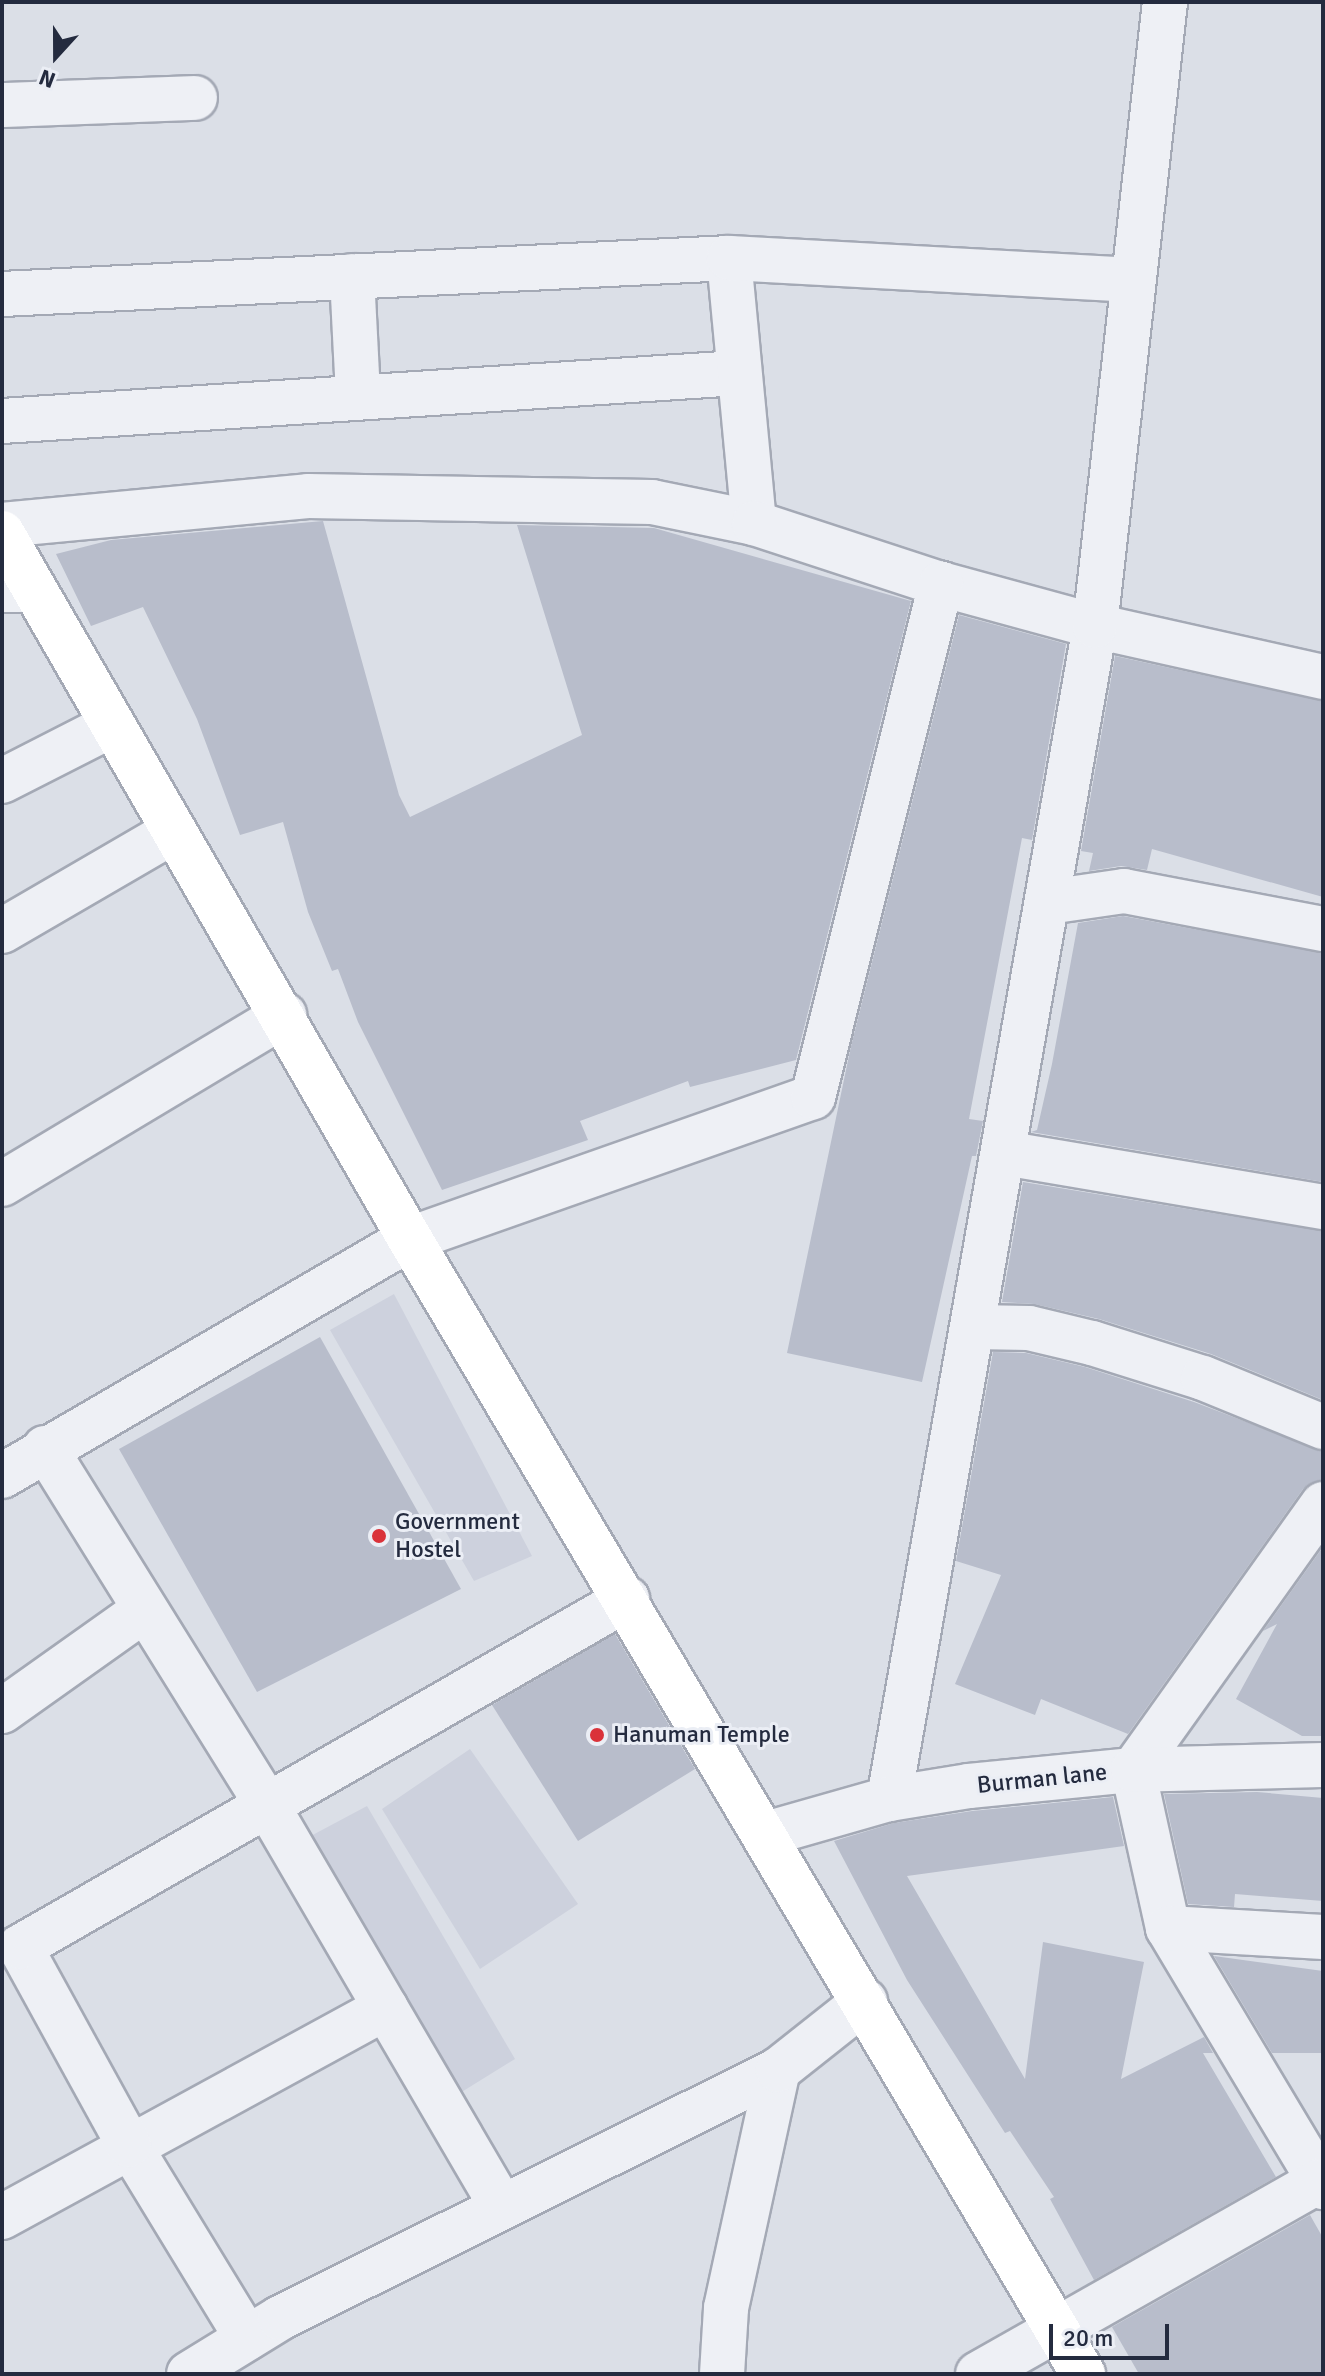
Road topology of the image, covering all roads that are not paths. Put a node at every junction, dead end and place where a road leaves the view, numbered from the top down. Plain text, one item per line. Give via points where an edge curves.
1 (1165, 2) edge
2 (195, 98) dead end
3 (2, 105) edge
4 (729, 258) junction
5 (352, 276) junction
6 (1130, 280) junction
7 (2, 294) edge
8 (739, 373) junction
9 (358, 395) junction
10 (2, 421) edge
11 (754, 523) junction
12 (2, 525) edge
13 (2, 533) edge
14 (941, 584) junction
15 (17, 590) edge
16 (1095, 626) junction
17 (1323, 677) edge
18 (112, 725) junction
19 (2, 781) edge
20 (174, 831) junction
21 (1048, 902) junction
22 (1323, 929) edge
23 (2, 931) edge
24 (284, 1015) junction
25 (1004, 1153) junction
26 (2, 1184) edge
27 (1323, 1207) edge
28 (410, 1239) junction
29 (975, 1327) junction
30 (1323, 1427) edge
31 (45, 1448) junction
32 (2, 1476) edge
33 (1323, 1504) edge
34 (627, 1599) junction
35 (144, 1610) junction
36 (2, 1711) edge
37 (1323, 1765) edge
38 (1133, 1770) junction
39 (889, 1799) junction
40 (267, 1805) junction
41 (766, 1834) junction
42 (1168, 1928) junction
43 (1323, 1937) edge
44 (14, 1955) edge
45 (865, 2001) junction
46 (386, 2008) junction
47 (778, 2070) junction
48 (129, 2145) junction
49 (1321, 2184) edge
50 (502, 2207) junction
51 (2, 2217) edge
52 (1058, 2331) junction
53 (247, 2338) junction
54 (189, 2374) edge
55 (722, 2374) edge
56 (978, 2374) edge
57 (1083, 2374) edge

1 - 6 street
2 - 3 street
4 - 5 street
4 - 6 street
4 - 8 street
5 - 7 street
5 - 9 street
6 - 16 street
8 - 9 street
8 - 11 street
9 - 10 street
11 - 12 street via 652,502 598,498 308,496
11 - 14 street
13 - 15 main road
14 - 16 street
14 - 28 street via 813,1097
15 - 18 main road
16 - 17 street
16 - 21 street
18 - 19 street
18 - 20 main road
20 - 23 street
20 - 24 main road
21 - 22 street via 1124,891
21 - 25 street
24 - 26 street
24 - 28 main road
25 - 27 street
25 - 29 street
28 - 31 street
28 - 34 main road
29 - 30 street via 1029,1328 1092,1343 1203,1378
29 - 39 street
31 - 32 street
31 - 35 street
33 - 38 street
34 - 40 street
34 - 41 main road
35 - 36 street
35 - 40 street
37 - 38 street, Burman lane
38 - 39 street, Burman lane
38 - 42 street
39 - 41 street, Burman lane
40 - 44 street
40 - 46 street
41 - 45 main road
42 - 43 street
42 - 49 street
44 - 48 street
45 - 47 street
45 - 52 main road
46 - 48 street
46 - 50 street
47 - 50 street
47 - 55 street via 726,2308
48 - 51 street
48 - 53 street
49 - 52 street
50 - 53 street
52 - 56 street
52 - 57 main road
53 - 54 street

